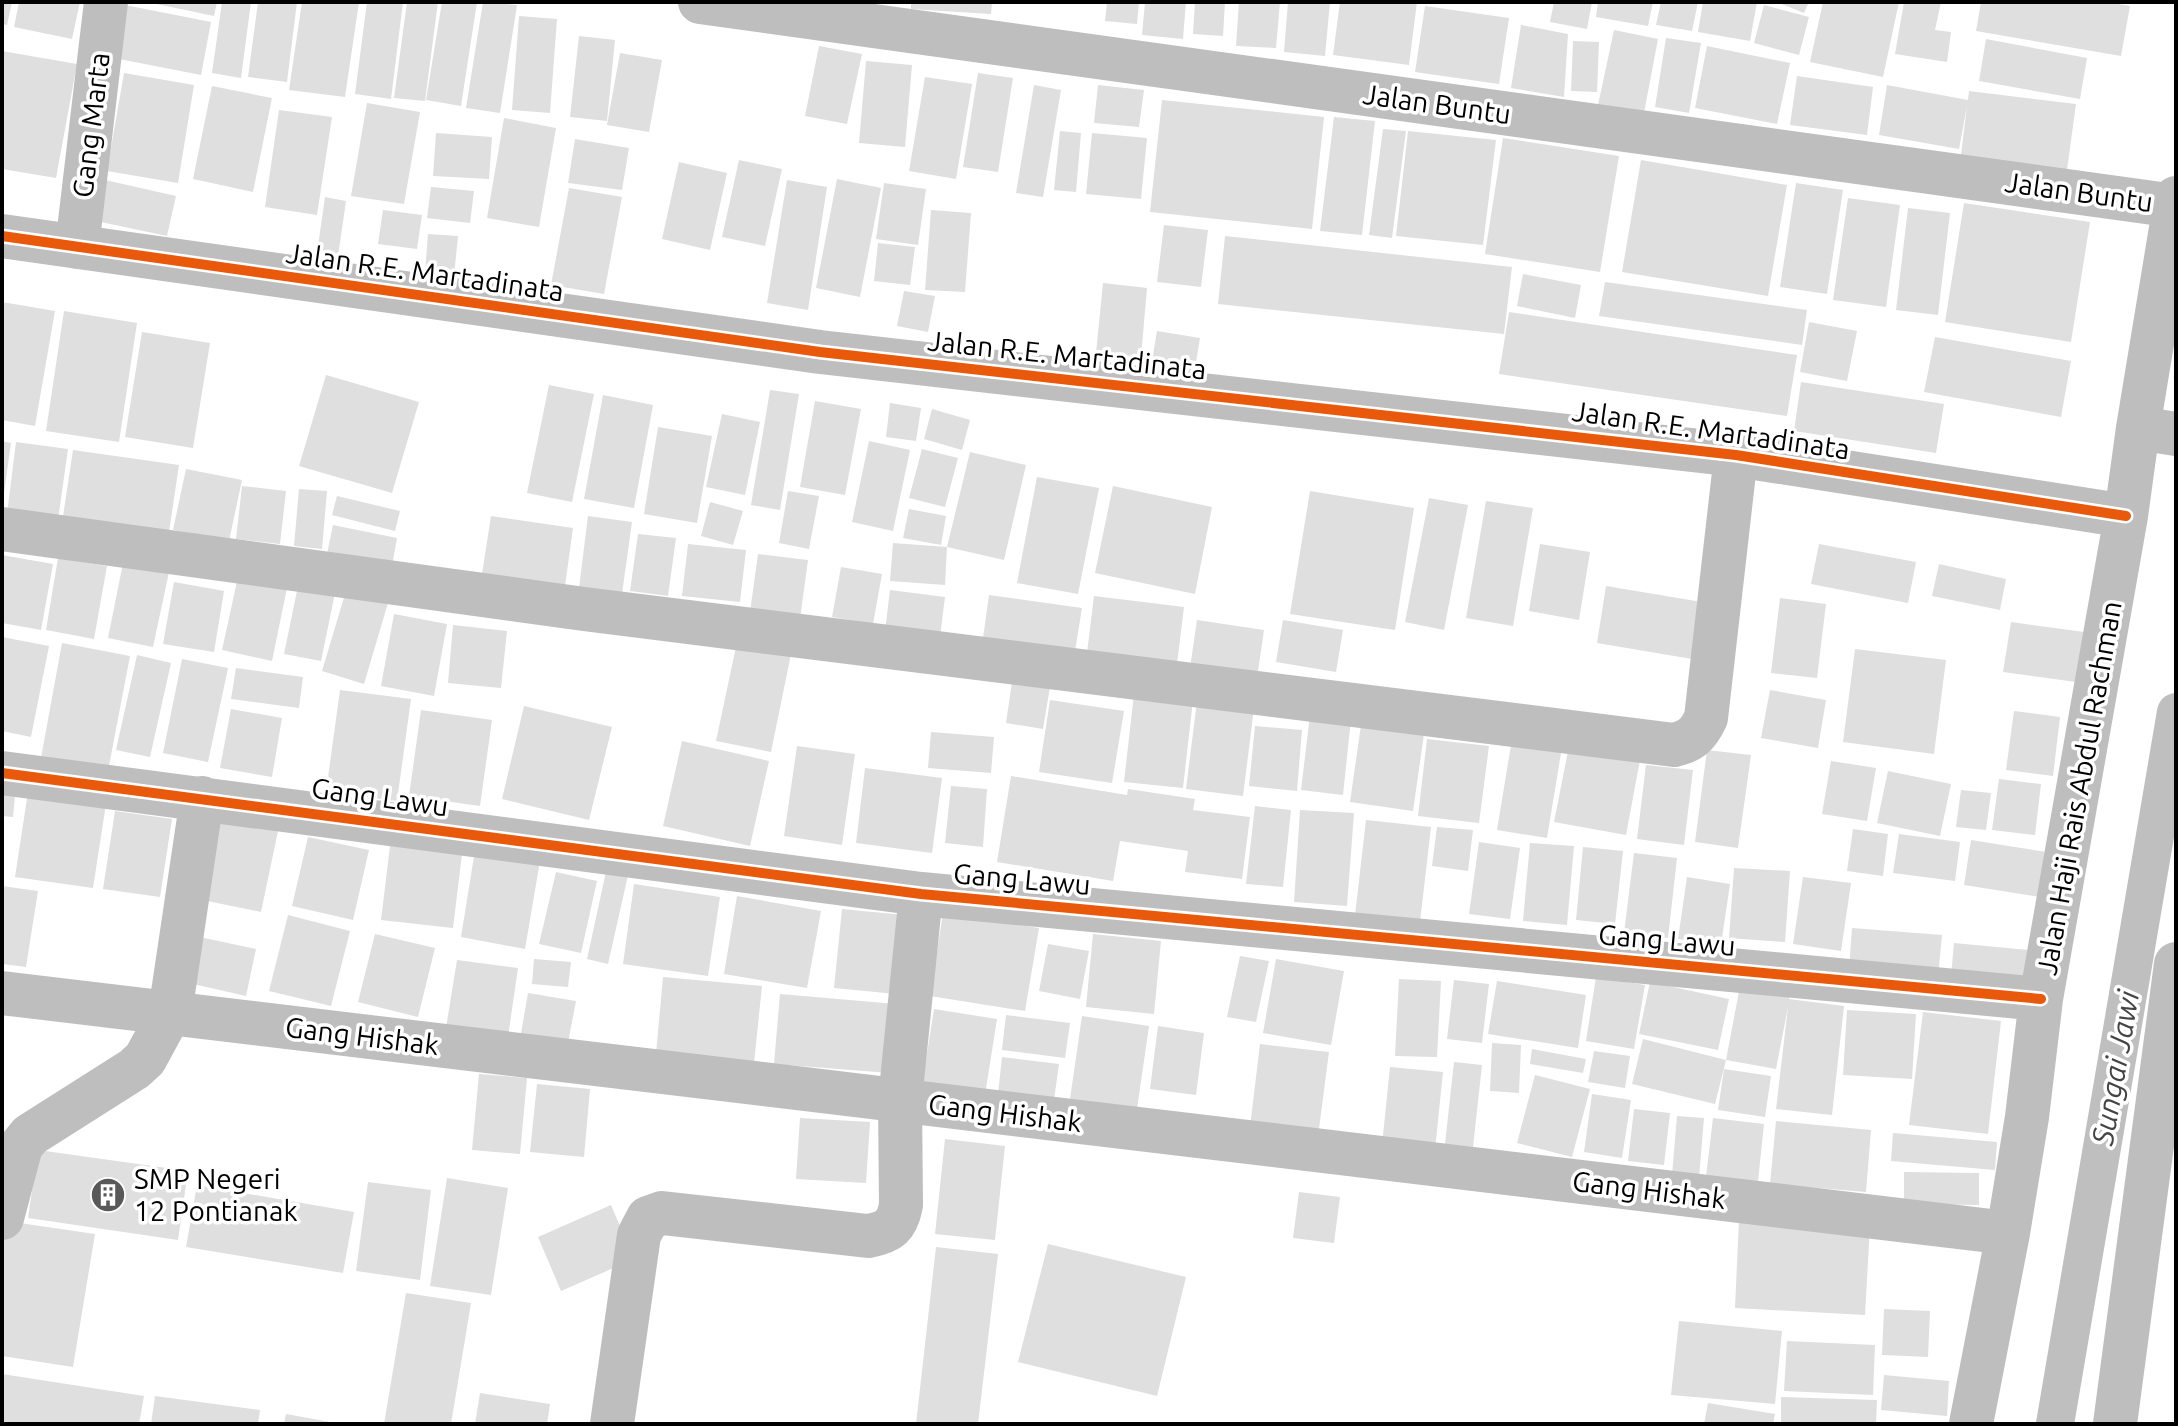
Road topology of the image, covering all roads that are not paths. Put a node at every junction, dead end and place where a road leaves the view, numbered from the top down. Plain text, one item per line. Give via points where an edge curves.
1 (106, 2) edge
2 (700, 2) edge
3 (2175, 202) edge
4 (2, 236) edge
5 (77, 247) junction
6 (2160, 432) edge
7 (1736, 455) junction
8 (2126, 516) junction
9 (2, 529) edge
10 (2, 773) edge
11 (202, 798) junction
12 (921, 894) junction
13 (2174, 991) edge
14 (2, 993) edge
15 (2041, 999) junction
16 (170, 1013) junction
17 (900, 1100) junction
18 (2, 1218) edge
19 (2159, 1222) edge
20 (2008, 1233) junction
21 (1980, 1423) edge
22 (612, 1424) edge
23 (2115, 1424) edge

1 - 5 street, Gang Marta
2 - 3 street, Jalan Buntu
3 - 6 street, Jalan Haji Rais Abdul Rachman
4 - 5 street, Jalan R.E. Martadinata
5 - 7 street, Jalan R.E. Martadinata via 820,352
6 - 8 street, Jalan Haji Rais Abdul Rachman
7 - 8 street, Jalan R.E. Martadinata
7 - 9 street via 1706,718 1689,742 1674,745 569,607
8 - 15 street, Jalan Haji Rais Abdul Rachman
10 - 11 street, Gang Lawu
11 - 12 street, Gang Lawu
11 - 16 street
12 - 15 street, Gang Lawu
12 - 17 street
13 - 19 street
14 - 16 street, Gang Hishak
15 - 20 street, Jalan Haji Rais Abdul Rachman
16 - 17 street, Gang Hishak
16 - 18 street via 134,1069 30,1135 16,1160
17 - 20 street, Gang Hishak
17 - 22 street via 901,1205 890,1230 868,1236 662,1213 648,1218 639,1235
19 - 23 street
20 - 21 street, Jalan Haji Rais Abdul Rachman

